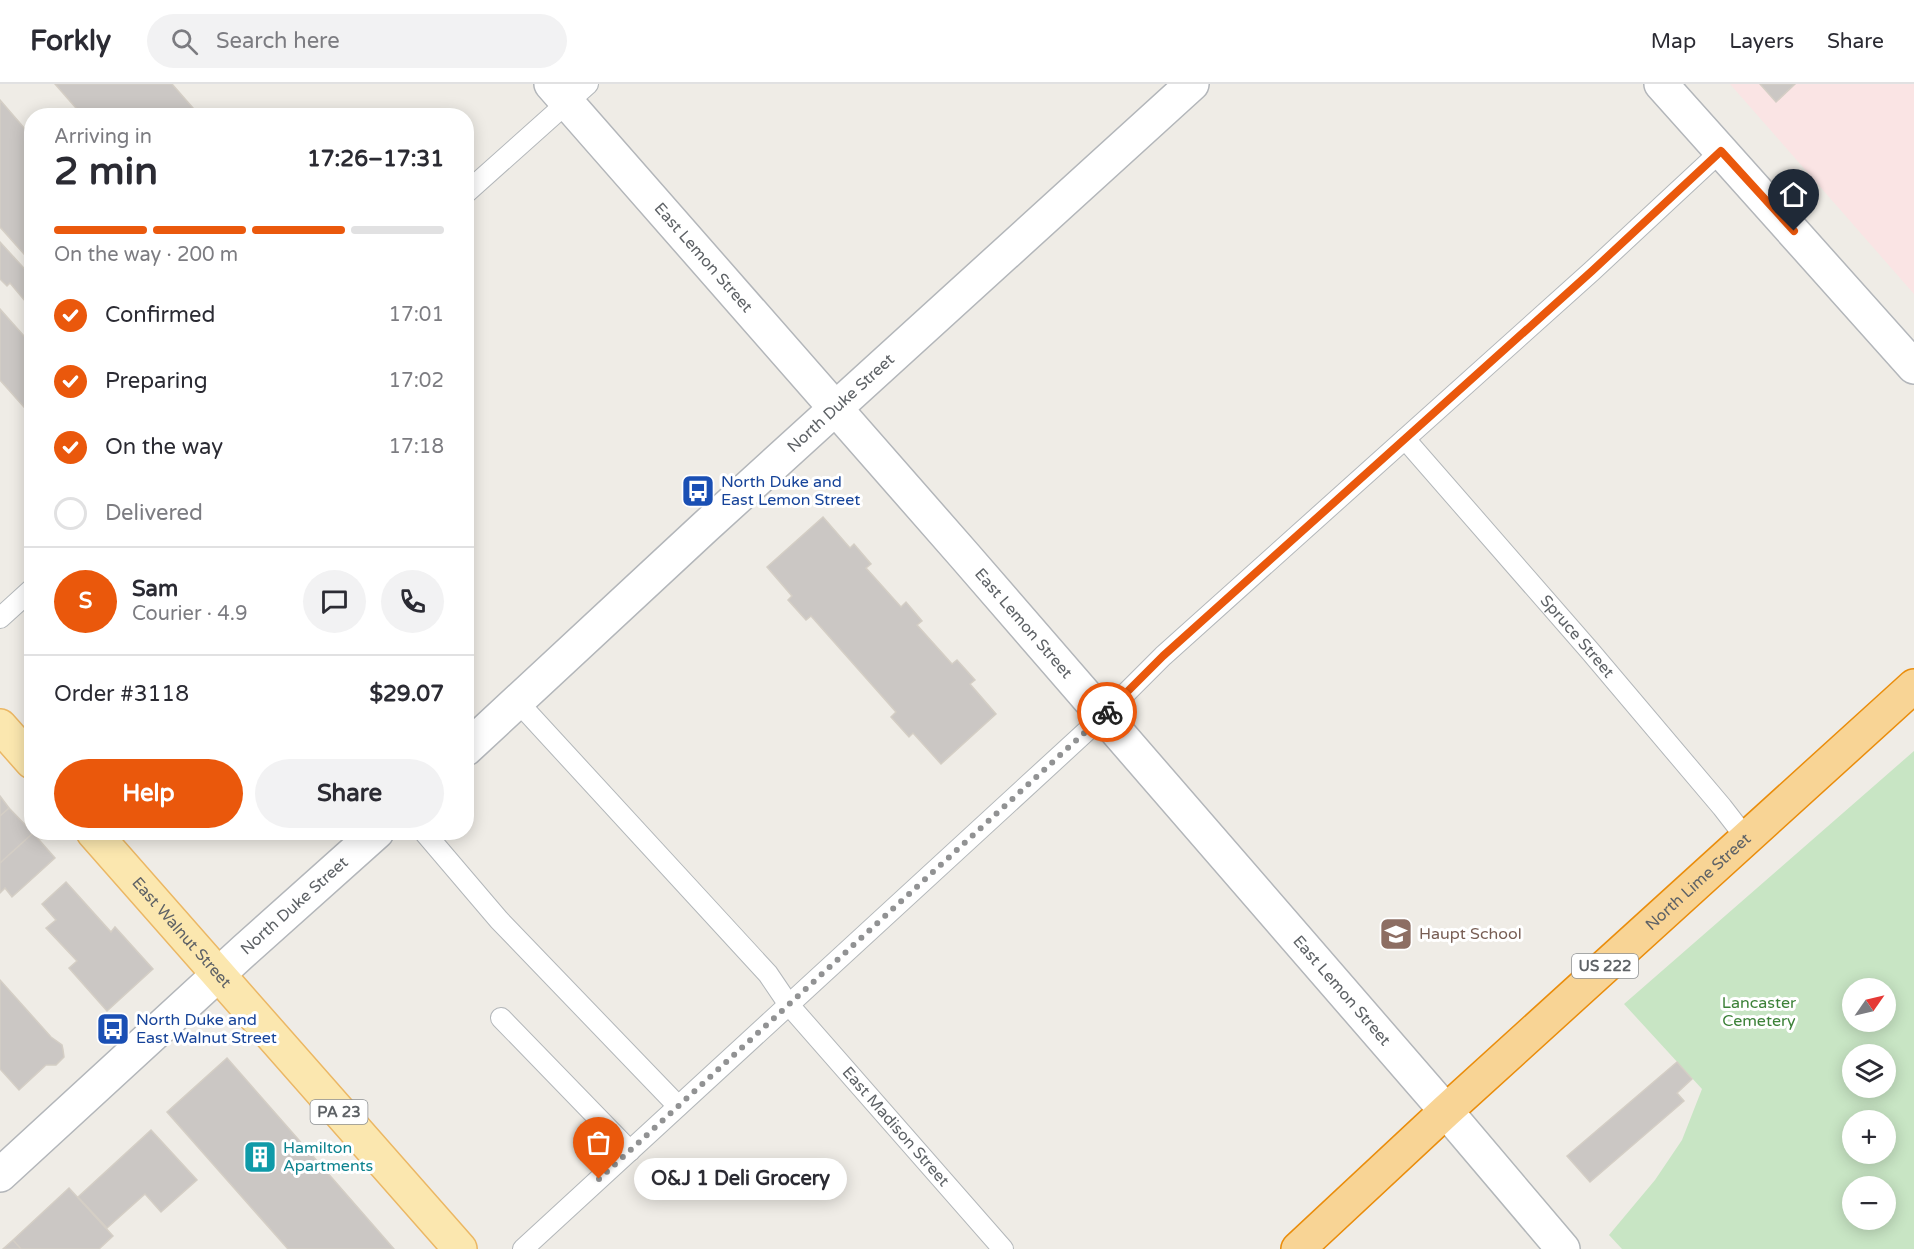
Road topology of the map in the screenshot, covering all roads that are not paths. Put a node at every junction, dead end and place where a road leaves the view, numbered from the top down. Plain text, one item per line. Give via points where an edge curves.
1 (1192, 84) edge
2 (1661, 84) edge
3 (569, 90) edge
4 (1721, 151) junction
5 (474, 185) edge
6 (1914, 367) edge
7 (835, 409) junction
8 (1405, 439) junction
9 (24, 596) edge
10 (0, 618) edge
11 (1914, 686) edge
12 (517, 701) junction
13 (1103, 716) junction
14 (0, 726) edge
15 (474, 741) edge
16 (24, 753) edge
17 (1746, 838) junction
18 (100, 840) edge
19 (368, 840) edge
20 (431, 840) edge
21 (218, 975) junction
22 (789, 1005) junction
23 (501, 1018) dead end
24 (678, 1106) junction
25 (1446, 1111) junction
26 (630, 1151) junction
27 (0, 1175) edge
28 (460, 1249) edge
29 (523, 1249) edge
30 (1003, 1249) edge
31 (1298, 1249) edge
32 (1563, 1249) edge

1 - 7 main road, North Duke Street
2 - 4 main road
3 - 5 lane
3 - 7 main road, East Lemon Street
4 - 6 main road
4 - 8 lane
7 - 12 main road, North Duke Street
7 - 13 main road, East Lemon Street
8 - 13 lane via 1163,656
8 - 17 lane, Spruce Street
9 - 10 lane
11 - 17 highway, North Lime Street / US 222
12 - 15 main road, North Duke Street
12 - 22 lane, East Madison Street via 768,974
13 - 22 lane
13 - 25 main road, East Lemon Street
14 - 16 main road
17 - 25 highway, North Lime Street / US 222
18 - 21 main road, East Walnut Street / PA 23
19 - 21 main road, North Duke Street
20 - 24 lane via 499,920
21 - 27 main road, North Duke Street
21 - 28 main road, East Walnut Street / PA 23
22 - 24 lane
22 - 30 lane, East Madison Street
23 - 26 lane
24 - 26 lane
25 - 31 highway, North Lime Street / US 222
25 - 32 main road, East Lemon Street
26 - 29 lane

